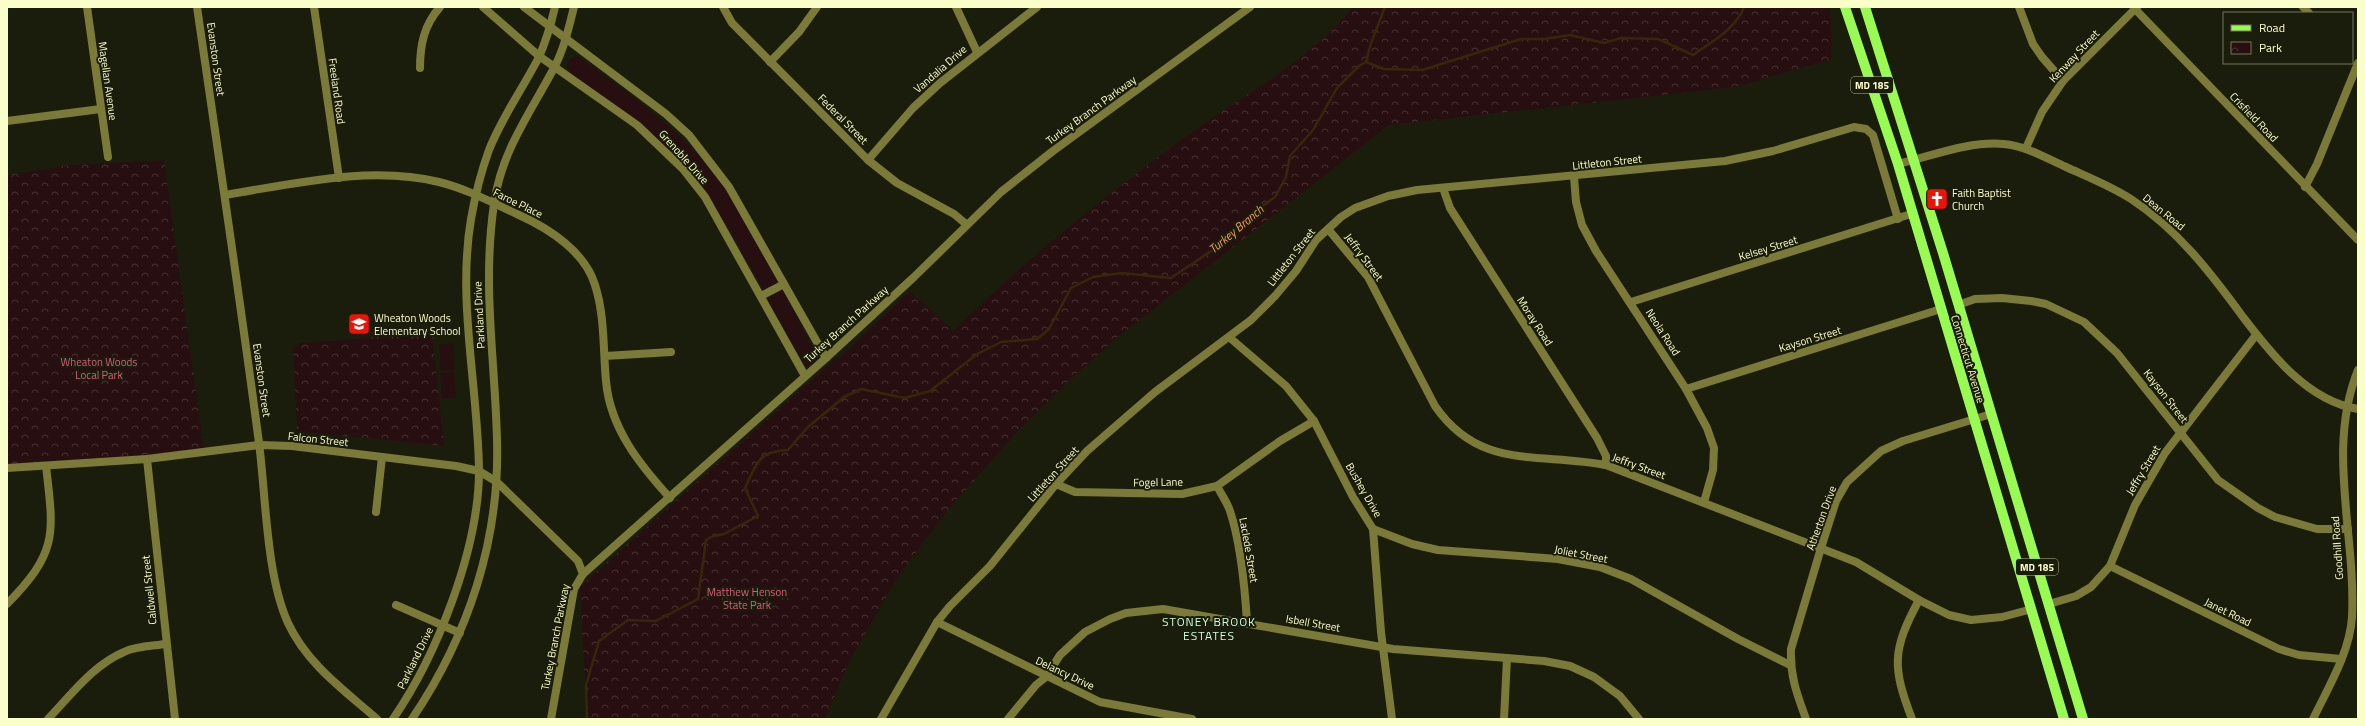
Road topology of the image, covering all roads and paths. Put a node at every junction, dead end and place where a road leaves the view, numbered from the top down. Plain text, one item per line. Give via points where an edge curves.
1 (87, 7) edge
2 (198, 7) edge
3 (314, 7) edge
4 (440, 7) edge
5 (483, 7) edge
6 (524, 7) edge
7 (555, 7) edge
8 (574, 7) edge
9 (723, 7) edge
10 (817, 7) edge
11 (956, 7) edge
12 (1038, 7) edge
13 (1250, 7) edge
14 (1846, 7) edge
15 (1865, 7) edge
16 (2019, 7) edge
17 (2136, 8) edge
18 (550, 28) junction
19 (566, 40) junction
20 (977, 52) junction
21 (540, 56) junction
22 (770, 62) junction
23 (2356, 62) edge
24 (555, 66) junction
25 (420, 68) dead end
26 (2063, 80) junction
27 (101, 109) junction
28 (7, 122) edge
29 (2026, 148) junction
30 (108, 158) dead end
31 (868, 160) junction
32 (1914, 161) junction
33 (1898, 164) junction
34 (1574, 177) junction
35 (339, 178) junction
36 (2305, 187) junction
37 (1443, 188) junction
38 (476, 194) junction
39 (224, 195) junction
40 (494, 203) junction
41 (1911, 214) junction
42 (1898, 219) junction
43 (966, 224) junction
44 (1328, 229) junction
45 (2358, 240) edge
46 (784, 284) junction
47 (761, 296) junction
48 (1631, 302) junction
49 (1958, 305) junction
50 (1941, 309) junction
51 (2256, 336) junction
52 (1229, 337) junction
53 (671, 352) dead end
54 (605, 356) junction
55 (826, 358) junction
56 (2358, 370) edge
57 (805, 376) junction
58 (1686, 389) junction
59 (2347, 408) junction
60 (2358, 409) edge
61 (1991, 414) junction
62 (1974, 420) junction
63 (1314, 421) junction
64 (2180, 432) junction
65 (260, 445) junction
66 (382, 457) junction
67 (147, 459) junction
68 (1606, 465) junction
69 (46, 466) junction
70 (7, 468) edge
71 (479, 471) junction
72 (497, 482) junction
73 (1056, 484) junction
74 (1217, 486) junction
75 (670, 498) junction
76 (1704, 502) junction
77 (376, 512) dead end
78 (1373, 529) junction
79 (2348, 529) junction
80 (1821, 548) junction
81 (2110, 566) junction
82 (583, 574) junction
83 (1919, 600) junction
84 (7, 604) edge
85 (2049, 604) junction
86 (396, 605) dead end
87 (2032, 609) junction
88 (937, 622) junction
89 (1247, 622) junction
90 (443, 625) junction
91 (460, 633) junction
92 (166, 644) junction
93 (1383, 646) junction
94 (1507, 658) junction
95 (2341, 659) junction
96 (1790, 664) junction
97 (1046, 677) junction
98 (48, 719) edge
99 (175, 719) edge
100 (378, 719) edge
101 (393, 719) edge
102 (412, 719) edge
103 (551, 719) edge
104 (882, 719) edge
105 (1008, 719) edge
106 (1192, 719) edge
107 (1392, 719) edge
108 (1504, 719) edge
109 (1639, 719) edge
110 (1806, 719) edge
111 (1912, 719) edge
112 (2064, 719) edge
113 (2083, 719) edge
114 (2313, 719) edge

1 - 27 street, Magellan Avenue
2 - 39 street, Evanston Street
3 - 35 street, Freeland Road
4 - 25 street via 425,28 420,45
5 - 21 street, Grenoble Drive
6 - 18 street, Grenoble Drive
7 - 18 street, Parkland Drive
8 - 19 street, Parkland Drive
9 - 22 street, Federal Street via 732,23
10 - 22 street via 799,32
11 - 20 street
12 - 20 street, Vandalia Drive
13 - 43 street, Turkey Branch Parkway via 1053,151 1001,192
14 - 33 main road, Connecticut Avenue / MD 185
15 - 32 main road, Connecticut Avenue / MD 185
16 - 26 street via 2033,44
17 - 26 street, Kenway Street
17 - 36 street, Crisfield Road
18 - 19 street, Grenoble Drive
18 - 21 street, Parkland Drive
19 - 24 street, Parkland Drive
19 - 46 street, Grenoble Drive via 666,114 689,135 729,187
20 - 31 street, Vandalia Drive via 913,108
21 - 24 street, Grenoble Drive
21 - 38 street, Parkland Drive via 490,148
22 - 31 street, Federal Street
23 - 36 street via 2317,164
24 - 40 street, Parkland Drive via 519,127 506,157
24 - 47 street, Grenoble Drive via 637,125 683,169 705,197
26 - 29 street, Kenway Street via 2042,112
27 - 28 street
27 - 30 street, Magellan Avenue
29 - 32 street, Dean Road via 1984,144 1967,146
29 - 51 street, Dean Road via 2110,188 2160,220 2190,248
31 - 43 street, Federal Street via 897,183 954,214
32 - 33 street, Dean Road
32 - 49 main road, Connecticut Avenue / MD 185
33 - 41 main road, Connecticut Avenue / MD 185
34 - 37 street, Littleton Street
34 - 42 street, Littleton Street via 1725,161 1773,151 1858,127 1866,129 1872,135
34 - 48 street, Neola Road via 1576,202 1582,225 1596,251
35 - 38 street, Faroe Place via 404,177 439,182
35 - 39 street, Faroe Place
36 - 45 street, Crisfield Road
37 - 44 street, Littleton Street via 1417,190 1355,208
37 - 68 street, Moray Road via 1450,208 1597,438 1606,456
38 - 40 street, Faroe Place
38 - 71 street, Parkland Drive via 468,259 468,301
39 - 65 street, Evanston Street
40 - 54 street, Faroe Place via 539,224 570,247 585,266 599,298
40 - 72 street, Parkland Drive via 487,280 497,440
41 - 42 street, Kelsey Street
41 - 50 main road, Connecticut Avenue / MD 185
42 - 48 street, Kelsey Street
43 - 55 street, Turkey Branch Parkway via 914,277
44 - 52 street, Littleton Street via 1316,240 1296,271 1275,296
44 - 68 street, Jeffry Street via 1368,277 1435,406 1443,418 1461,435 1495,453
46 - 47 street
46 - 55 street, Grenoble Drive
47 - 57 street, Grenoble Drive
48 - 58 street, Neola Road
49 - 61 main road, Connecticut Avenue / MD 185
49 - 64 street, Kayson Street via 1975,299 2032,301 2084,322 2117,353
50 - 58 street, Kayson Street
50 - 62 main road, Connecticut Avenue / MD 185
51 - 59 street, Dean Road via 2300,381
51 - 64 street, Jeffry Street
52 - 63 street, Bushey Drive via 1286,386
52 - 73 street, Littleton Street via 1125,417
53 - 54 street
54 - 75 street, Faroe Place via 606,383 611,406 620,428 632,453
55 - 57 street, Turkey Branch Parkway
56 - 59 street, Goodhill Road
57 - 75 street, Turkey Branch Parkway
58 - 76 street, Neola Road via 1707,428 1714,448 1713,470
59 - 60 street, Dean Road
59 - 79 street, Goodhill Road via 2342,460
61 - 62 street, Atherton Drive
61 - 85 main road, Connecticut Avenue / MD 185
62 - 80 street, Atherton Drive via 1903,441 1866,462 1846,482 1836,501
62 - 87 main road, Connecticut Avenue / MD 185
63 - 74 street, Fogel Lane via 1280,441
63 - 78 street, Bushey Drive via 1353,498
64 - 79 street, Kayson Street via 2218,480 2258,508 2299,525 2317,529
64 - 81 street, Jeffry Street via 2135,505
65 - 66 street, Falcon Street
65 - 67 street, Falcon Street
65 - 100 street, Evanston Street via 274,581 288,623 298,642 319,669
66 - 71 street, Falcon Street
66 - 77 street
67 - 69 street, Falcon Street
67 - 92 street, Caldwell Street
68 - 76 street, Jeffry Street
69 - 70 street, Falcon Street
69 - 84 street via 52,523 50,540 43,560
71 - 72 street, Falcon Street
71 - 90 street, Parkland Drive via 468,549
72 - 82 street, Falcon Street via 578,560
72 - 91 street, Parkland Drive via 492,527 480,577
73 - 74 street, Fogel Lane via 1075,492 1148,494 1182,494
73 - 88 street, Littleton Street via 990,566
74 - 89 street, Laclede Street via 1230,510 1233,522 1246,595
75 - 82 street, Turkey Branch Parkway
76 - 80 street, Jeffry Street
78 - 93 street, Bushey Drive
78 - 96 street, Joliet Street via 1412,544 1438,550 1558,559 1600,567 1631,579 1738,639
79 - 95 street, Goodhill Road via 2352,618
80 - 83 street, Jeffry Street via 1875,571
80 - 96 street, Atherton Drive via 1794,632
81 - 85 street, Jeffry Street via 2091,587 2076,596
81 - 95 street, Janet Road via 2279,649 2299,655
82 - 103 street, Turkey Branch Parkway via 574,589
83 - 87 street, Jeffry Street via 1949,615 1971,620 2002,617
83 - 111 street via 1902,635 1896,659 1899,681
85 - 113 main road, Connecticut Avenue / MD 185
86 - 90 street, Parkland Drive
87 - 112 main road, Connecticut Avenue / MD 185
88 - 97 street, Delancy Drive
88 - 104 street, Littleton Street
89 - 93 street, Isbell Street
89 - 97 street, Isbell Street via 1163,609 1126,614 1085,632 1060,655
90 - 91 street, Parkland Drive
90 - 101 street, Parkland Drive via 414,689
91 - 102 street, Parkland Drive via 431,691
92 - 98 street via 125,651 110,660 92,673
92 - 99 street, Caldwell Street
93 - 94 street, Isbell Street via 1393,649
93 - 107 street, Bushey Drive
94 - 108 street
94 - 109 street, Isbell Street via 1570,666 1594,677 1620,696
95 - 114 street, Goodhill Road
96 - 110 street, Atherton Drive via 1793,687
97 - 105 street, Isbell Street via 1036,684
97 - 106 street, Delancy Drive via 1100,702

